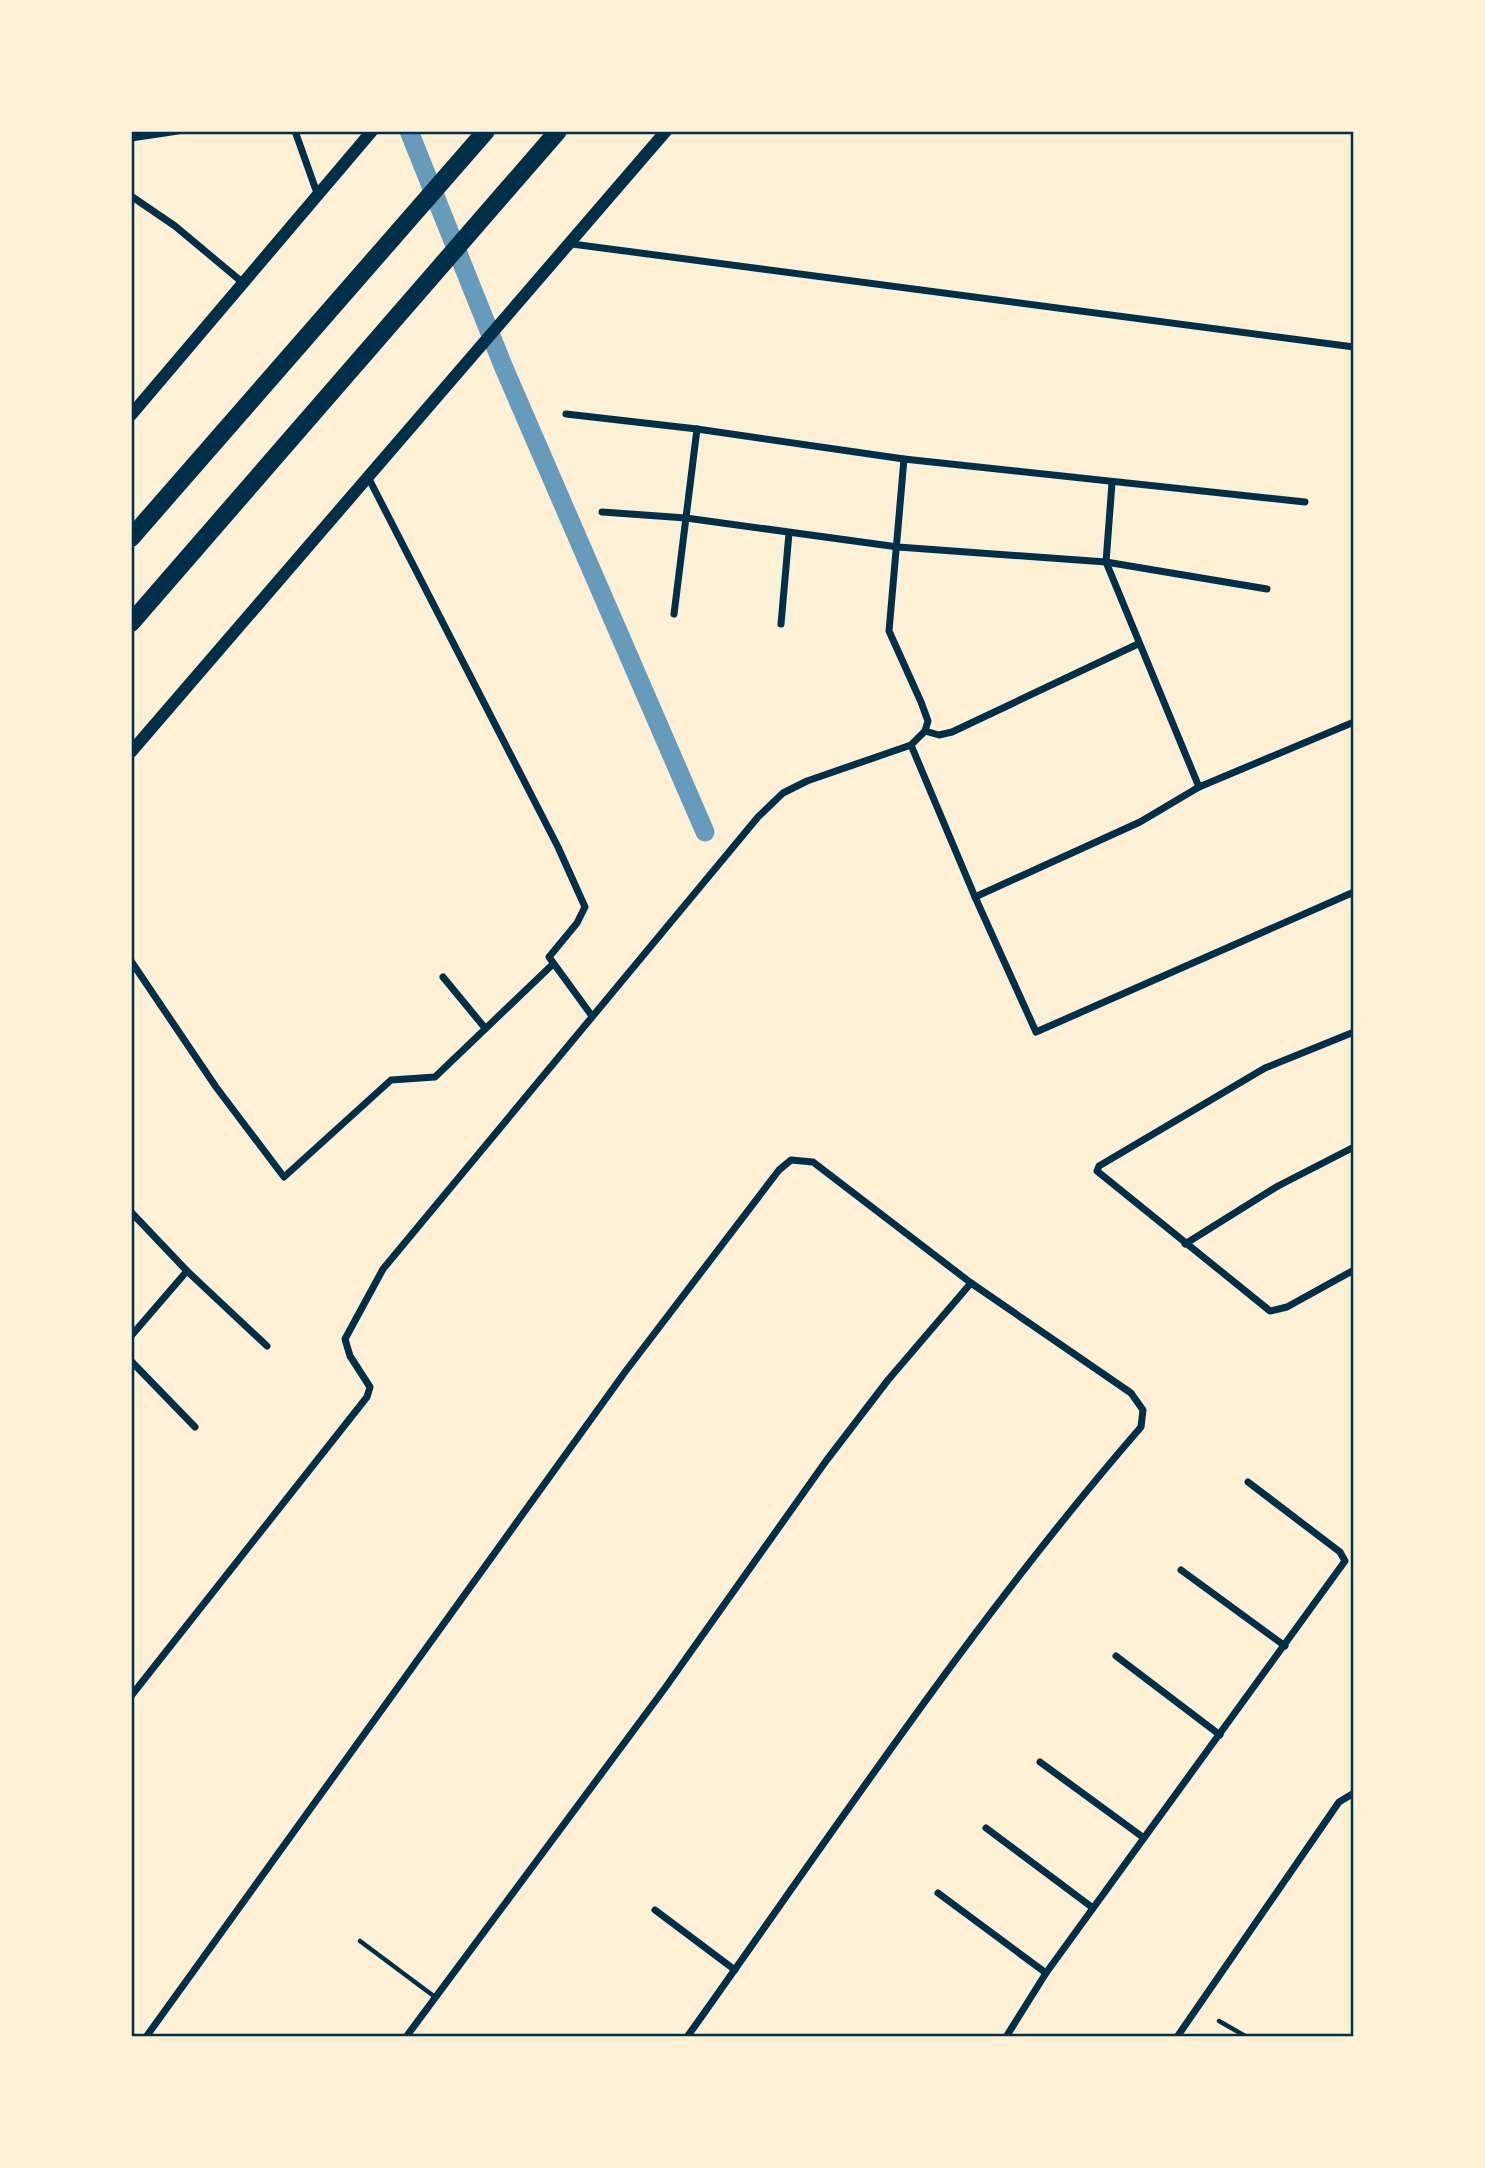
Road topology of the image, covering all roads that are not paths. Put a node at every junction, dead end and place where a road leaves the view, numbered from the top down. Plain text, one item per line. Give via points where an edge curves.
1 (178, 131) edge
2 (295, 131) edge
3 (372, 131) edge
4 (486, 131) edge
5 (558, 131) edge
6 (666, 131) edge
7 (131, 138) edge
8 (317, 193) junction
9 (131, 196) edge
10 (572, 244) junction
11 (242, 282) junction
12 (1354, 346) edge
13 (566, 414) dead end
14 (131, 415) edge
15 (697, 429) junction
16 (904, 460) junction
17 (367, 477) junction
18 (1112, 483) junction
19 (1305, 502) dead end
20 (602, 512) dead end
21 (686, 518) junction
22 (789, 533) junction
23 (131, 538) edge
24 (898, 547) junction
25 (1106, 562) junction
26 (1266, 589) dead end
27 (674, 614) dead end
28 (131, 623) edge
29 (781, 624) dead end
30 (1138, 644) junction
31 (1354, 722) edge
32 (925, 731) junction
33 (911, 745) junction
34 (131, 752) edge
35 (1199, 787) junction
36 (1354, 892) edge
37 (975, 897) junction
38 (131, 961) edge
39 (552, 965) junction
40 (443, 976) dead end
41 (592, 1016) junction
42 (485, 1028) junction
43 (1354, 1032) edge
44 (1354, 1147) edge
45 (131, 1212) edge
46 (1185, 1244) junction
47 (1354, 1270) edge
48 (187, 1271) junction
49 (971, 1283) junction
50 (131, 1336) edge
51 (267, 1346) dead end
52 (131, 1361) edge
53 (195, 1427) dead end
54 (1248, 1482) dead end
55 (1181, 1570) dead end
56 (1285, 1646) junction
57 (1116, 1656) dead end
58 (131, 1696) edge
59 (1220, 1735) junction
60 (1040, 1762) dead end
61 (1354, 1793) edge
62 (986, 1828) dead end
63 (1144, 1838) junction
64 (938, 1893) dead end
65 (1093, 1908) junction
66 (655, 1910) dead end
67 (360, 1941) dead end
68 (734, 1970) junction
69 (1045, 1973) junction
70 (435, 1997) junction
71 (1219, 2021) dead end
72 (146, 2037) edge
73 (406, 2037) edge
74 (687, 2037) edge
75 (1006, 2037) edge
76 (1177, 2037) edge
77 (1247, 2037) edge

1 - 7 street
2 - 8 street
3 - 8 main road
4 - 23 highway
5 - 28 highway
6 - 10 main road
8 - 11 main road
9 - 11 street
10 - 12 street
10 - 17 main road
11 - 14 main road
13 - 15 street
15 - 16 street
15 - 21 street
16 - 18 street
16 - 24 street
17 - 34 main road
17 - 39 street via 585,907 578,923 549,957
18 - 19 street
18 - 25 street
20 - 21 street
21 - 22 street
21 - 27 street
22 - 24 street
22 - 29 street
24 - 25 street
24 - 32 street via 889,631 928,722
25 - 26 street
25 - 30 street
30 - 32 street via 952,732
30 - 35 street
31 - 35 street
32 - 33 street
33 - 37 street
33 - 41 street via 783,793 732,846
35 - 37 street via 1140,822
36 - 37 street via 1036,1032
38 - 42 street via 284,1177 391,1080 435,1077
39 - 41 street
39 - 42 street
40 - 42 street
41 - 58 street via 383,1269 345,1339 370,1387 367,1397
43 - 46 street via 1265,1068 1099,1166 1098,1174
44 - 46 street via 1278,1186
45 - 48 street
46 - 47 street via 1270,1311 1287,1307
48 - 50 street
48 - 51 street
49 - 68 street via 1131,1393 1143,1410 1141,1427 1059,1522
49 - 70 street via 826,1461 665,1688
49 - 72 street via 813,1162 791,1160 779,1170 625,1372
52 - 53 street
54 - 56 street via 1340,1552 1345,1561
55 - 56 street
56 - 59 street
57 - 59 street
59 - 63 street
60 - 63 street
61 - 76 street via 1339,1802
62 - 65 street
63 - 65 street
64 - 69 street
65 - 69 street
66 - 68 street
67 - 70 lane
68 - 74 street
69 - 75 street
70 - 73 street
71 - 77 lane

